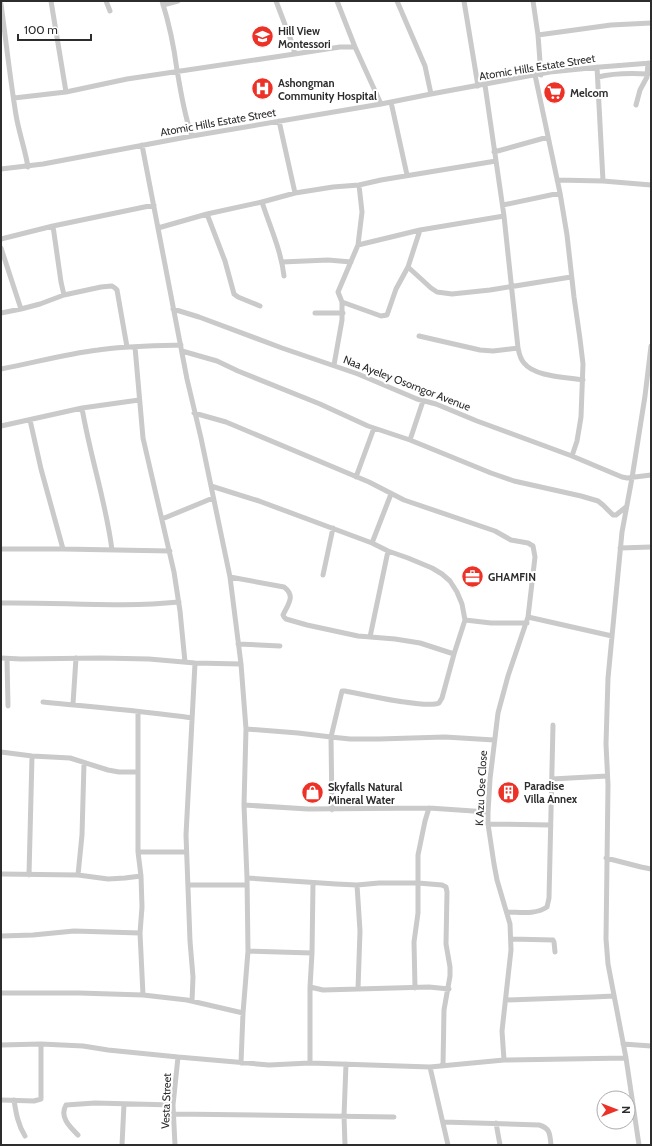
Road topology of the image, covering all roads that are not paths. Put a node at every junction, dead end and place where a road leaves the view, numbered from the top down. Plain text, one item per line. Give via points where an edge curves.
1 (51, 1) edge
2 (106, 1) edge
3 (178, 1) edge
4 (276, 1) edge
5 (337, 1) edge
6 (397, 1) edge
7 (464, 1) edge
8 (533, 1) edge
9 (162, 3) edge
10 (1, 4) edge
11 (110, 11) dead end
12 (651, 23) edge
13 (538, 35) junction
14 (355, 47) junction
15 (295, 54) junction
16 (650, 63) edge
17 (597, 67) junction
18 (178, 72) junction
19 (648, 74) junction
20 (538, 75) junction
21 (598, 77) junction
22 (485, 85) junction
23 (478, 86) junction
24 (66, 92) junction
25 (431, 94) junction
26 (14, 98) junction
27 (392, 102) junction
28 (381, 104) junction
29 (636, 105) dead end
30 (279, 121) junction
31 (192, 136) junction
32 (548, 137) junction
33 (142, 145) junction
34 (494, 152) junction
35 (496, 161) junction
36 (28, 167) junction
37 (1, 169) edge
38 (407, 175) junction
39 (557, 180) junction
40 (603, 181) junction
41 (360, 185) junction
42 (651, 185) edge
43 (295, 193) junction
44 (560, 193) junction
45 (262, 202) junction
46 (503, 205) junction
47 (154, 206) junction
48 (208, 214) junction
49 (504, 216) junction
50 (53, 226) junction
51 (158, 228) junction
52 (420, 230) junction
53 (1, 239) edge
54 (358, 245) junction
55 (1, 248) edge
56 (282, 262) junction
57 (351, 262) junction
58 (408, 267) junction
59 (284, 276) dead end
60 (571, 276) junction
61 (512, 286) junction
62 (64, 295) junction
63 (342, 302) junction
64 (260, 306) dead end
65 (21, 309) junction
66 (173, 309) junction
67 (1, 313) edge
68 (315, 313) dead end
69 (343, 313) junction
70 (420, 336) dead end
71 (181, 345) junction
72 (651, 346) edge
73 (127, 347) junction
74 (135, 347) junction
75 (518, 348) junction
76 (182, 351) junction
77 (334, 365) junction
78 (1, 369) edge
79 (583, 380) junction
80 (645, 396) junction
81 (651, 396) edge
82 (139, 400) junction
83 (423, 401) junction
84 (82, 408) junction
85 (194, 413) junction
86 (30, 420) junction
87 (1, 426) edge
88 (374, 428) junction
89 (410, 440) junction
90 (572, 456) junction
91 (651, 475) edge
92 (356, 478) junction
93 (632, 478) junction
94 (211, 486) junction
95 (391, 494) junction
96 (214, 498) junction
97 (626, 507) junction
98 (162, 519) junction
99 (333, 528) junction
100 (372, 543) junction
101 (651, 547) edge
102 (620, 548) junction
103 (1, 549) edge
104 (63, 549) junction
105 (112, 550) junction
106 (170, 551) junction
107 (388, 551) junction
108 (323, 575) dead end
109 (230, 577) junction
110 (179, 602) junction
111 (1, 603) edge
112 (528, 617) junction
113 (465, 620) junction
114 (527, 622) junction
115 (612, 636) junction
116 (370, 637) junction
117 (238, 644) junction
118 (280, 646) dead end
119 (454, 654) junction
120 (1, 658) edge
121 (76, 658) junction
122 (7, 659) junction
123 (185, 662) junction
124 (194, 663) junction
125 (241, 664) junction
126 (43, 702) dead end
127 (73, 704) junction
128 (8, 706) dead end
129 (138, 712) junction
130 (192, 718) junction
131 (553, 724) dead end
132 (246, 729) junction
133 (331, 737) junction
134 (494, 740) junction
135 (1, 752) edge
136 (32, 756) junction
137 (84, 762) junction
138 (138, 772) junction
139 (607, 776) junction
140 (552, 779) junction
141 (244, 805) junction
142 (429, 808) junction
143 (332, 810) junction
144 (488, 812) junction
145 (488, 824) junction
146 (551, 826) junction
147 (138, 852) junction
148 (186, 852) junction
149 (606, 858) junction
150 (651, 869) edge
151 (1, 874) edge
152 (29, 875) junction
153 (78, 875) junction
154 (141, 876) junction
155 (247, 878) junction
156 (313, 883) junction
157 (418, 883) junction
158 (189, 885) junction
159 (247, 885) junction
160 (357, 885) junction
161 (506, 912) junction
162 (140, 933) junction
163 (1, 936) edge
164 (511, 939) junction
165 (248, 952) junction
166 (312, 952) junction
167 (555, 952) dead end
168 (310, 987) junction
169 (415, 988) junction
170 (358, 989) junction
171 (449, 989) junction
172 (1, 993) edge
173 (143, 995) junction
174 (614, 996) junction
175 (506, 1000) junction
176 (192, 1001) junction
177 (243, 1012) junction
178 (41, 1044) junction
179 (623, 1044) junction
180 (1, 1045) edge
181 (651, 1046) edge
182 (178, 1057) junction
183 (626, 1058) junction
184 (504, 1060) junction
185 (241, 1063) junction
186 (310, 1063) junction
187 (346, 1064) junction
188 (443, 1066) junction
189 (430, 1067) junction
190 (1, 1100) edge
191 (14, 1100) junction
192 (124, 1104) junction
193 (173, 1105) junction
194 (174, 1114) junction
195 (344, 1116) junction
196 (394, 1117) dead end
197 (443, 1122) junction
198 (496, 1124) junction
199 (78, 1135) dead end
200 (25, 1136) dead end
201 (122, 1145) edge
202 (175, 1145) edge
203 (345, 1145) edge
204 (448, 1145) edge
205 (500, 1145) edge
206 (551, 1145) edge
207 (639, 1145) edge

1 - 24 street
2 - 11 street
3 - 9 street
4 - 15 street
5 - 14 street
6 - 25 street via 424,66
7 - 23 street
8 - 13 street
9 - 18 street
10 - 26 street
12 - 13 street via 611,25
13 - 20 street
14 - 15 street
14 - 28 street
15 - 18 street
16 - 17 street, Atomic Hills Estate Street
16 - 19 street
17 - 20 street, Atomic Hills Estate Street
17 - 21 street
18 - 24 street
18 - 31 street via 180,92
19 - 21 street via 622,73
19 - 29 street
20 - 22 street, Atomic Hills Estate Street
20 - 32 street
21 - 40 street
22 - 23 street, Atomic Hills Estate Street
22 - 34 street
23 - 25 street, Atomic Hills Estate Street
24 - 26 street
25 - 27 street, Atomic Hills Estate Street
26 - 36 street
27 - 28 street, Atomic Hills Estate Street
27 - 38 street
28 - 30 street, Atomic Hills Estate Street
30 - 31 street, Atomic Hills Estate Street
30 - 43 street
31 - 33 street, Atomic Hills Estate Street
32 - 34 street
32 - 39 street
33 - 36 street, Atomic Hills Estate Street
33 - 47 street
34 - 35 street
35 - 38 street
35 - 46 street
36 - 37 street, Atomic Hills Estate Street
38 - 41 street
39 - 40 street
39 - 44 street
40 - 42 street
41 - 43 street
41 - 54 street via 362,212
43 - 45 street
44 - 46 street
44 - 60 street
45 - 48 street
45 - 56 street
46 - 49 street
47 - 50 street
47 - 51 street
48 - 51 street
48 - 64 street via 234,294
49 - 52 street
49 - 61 street
50 - 53 street
50 - 62 street
51 - 66 street
52 - 54 street
52 - 58 street
54 - 57 street
55 - 65 street
56 - 57 street
56 - 59 street
57 - 63 street via 339,289 338,295
58 - 61 street via 437,292 452,294
58 - 63 street via 386,316
60 - 61 street
60 - 79 street
61 - 75 street
62 - 65 street
62 - 73 street via 101,287 115,288
63 - 69 street
65 - 67 street
66 - 71 street
66 - 77 street, Naa Ayeley Osorngor Avenue
68 - 69 street
69 - 77 street
70 - 75 street via 480,350
71 - 74 street
71 - 76 street
72 - 80 street
73 - 74 street
73 - 78 street via 61,356
74 - 82 street
75 - 79 street via 524,363 538,372
76 - 85 street
76 - 88 street via 217,361
77 - 83 street, Naa Ayeley Osorngor Avenue
79 - 90 street via 580,429
80 - 81 street
80 - 93 street
82 - 84 street
82 - 98 street via 143,438
83 - 89 street
83 - 90 street, Naa Ayeley Osorngor Avenue
84 - 86 street
84 - 105 street
85 - 92 street via 226,422
85 - 94 street
86 - 87 street
86 - 104 street via 40,469
88 - 89 street
88 - 92 street
89 - 97 street via 503,477 598,501 613,515
90 - 93 street, Naa Ayeley Osorngor Avenue via 622,477
91 - 93 street
92 - 95 street
93 - 97 street
94 - 96 street
94 - 99 street
95 - 100 street
95 - 112 street, K Azu Ose Close via 511,540 531,544 535,557
96 - 98 street
96 - 109 street
97 - 102 street
98 - 106 street
99 - 100 street
99 - 108 street
100 - 107 street
101 - 102 street
102 - 115 street
103 - 104 street
104 - 105 street
105 - 106 street
106 - 110 street
107 - 113 street via 432,568 450,581 462,604
107 - 116 street
109 - 116 street via 284,587 291,595 283,615 286,619
109 - 117 street
110 - 111 street via 126,605
110 - 123 street
112 - 114 street, K Azu Ose Close
112 - 115 street
113 - 114 street
113 - 119 street
114 - 134 street, K Azu Ose Close via 502,696
115 - 139 street via 607,697
116 - 119 street via 420,643
117 - 118 street
117 - 125 street
119 - 133 street via 439,703 433,705 404,702 344,691 340,697
120 - 122 street
121 - 122 street
121 - 123 street
121 - 127 street
122 - 128 street
123 - 124 street
124 - 125 street
124 - 130 street
125 - 132 street
126 - 127 street
127 - 129 street
129 - 130 street
129 - 138 street
130 - 148 street
131 - 140 street
132 - 133 street
132 - 141 street
133 - 134 street via 444,737
133 - 143 street
134 - 144 street, K Azu Ose Close
135 - 136 street
136 - 137 street via 70,758
136 - 152 street
137 - 138 street via 119,772
137 - 153 street
138 - 147 street
139 - 140 street
139 - 149 street
140 - 146 street
141 - 143 street
141 - 155 street
142 - 143 street
142 - 144 street
142 - 157 street via 418,855
144 - 145 street, K Azu Ose Close
145 - 146 street
145 - 161 street, K Azu Ose Close via 497,880
146 - 161 street via 547,907 529,912
147 - 148 street
147 - 154 street
148 - 158 street
149 - 150 street
149 - 174 street via 606,939
151 - 152 street
152 - 153 street
153 - 154 street via 108,879
154 - 162 street
155 - 156 street
155 - 159 street
156 - 160 street
156 - 166 street
157 - 160 street
157 - 169 street via 418,913 414,942
157 - 171 street via 446,887
158 - 159 street
158 - 176 street
159 - 165 street
160 - 170 street via 360,931
161 - 164 street, K Azu Ose Close
162 - 163 street via 74,931
162 - 173 street
164 - 167 street via 551,939
164 - 175 street, K Azu Ose Close
165 - 166 street
165 - 177 street
166 - 168 street
168 - 170 street via 323,990
168 - 186 street
169 - 170 street
169 - 171 street
171 - 188 street via 444,1010
172 - 173 street
173 - 176 street
174 - 175 street
174 - 179 street
175 - 184 street, K Azu Ose Close via 502,1031
176 - 177 street
177 - 185 street
178 - 180 street
178 - 182 street
178 - 191 street via 41,1099
179 - 181 street
179 - 183 street
182 - 185 street
182 - 193 street, Vesta Street
183 - 184 street
183 - 207 street
184 - 188 street
185 - 186 street
186 - 187 street
187 - 189 street
187 - 195 street
188 - 189 street
189 - 197 street
190 - 191 street
191 - 200 street via 20,1128
192 - 193 street
192 - 199 street via 66,1105 66,1122
192 - 201 street
193 - 194 street, Vesta Street
194 - 195 street
194 - 202 street, Vesta Street
195 - 196 street
195 - 203 street
197 - 198 street
197 - 204 street
198 - 205 street
198 - 206 street via 545,1127

